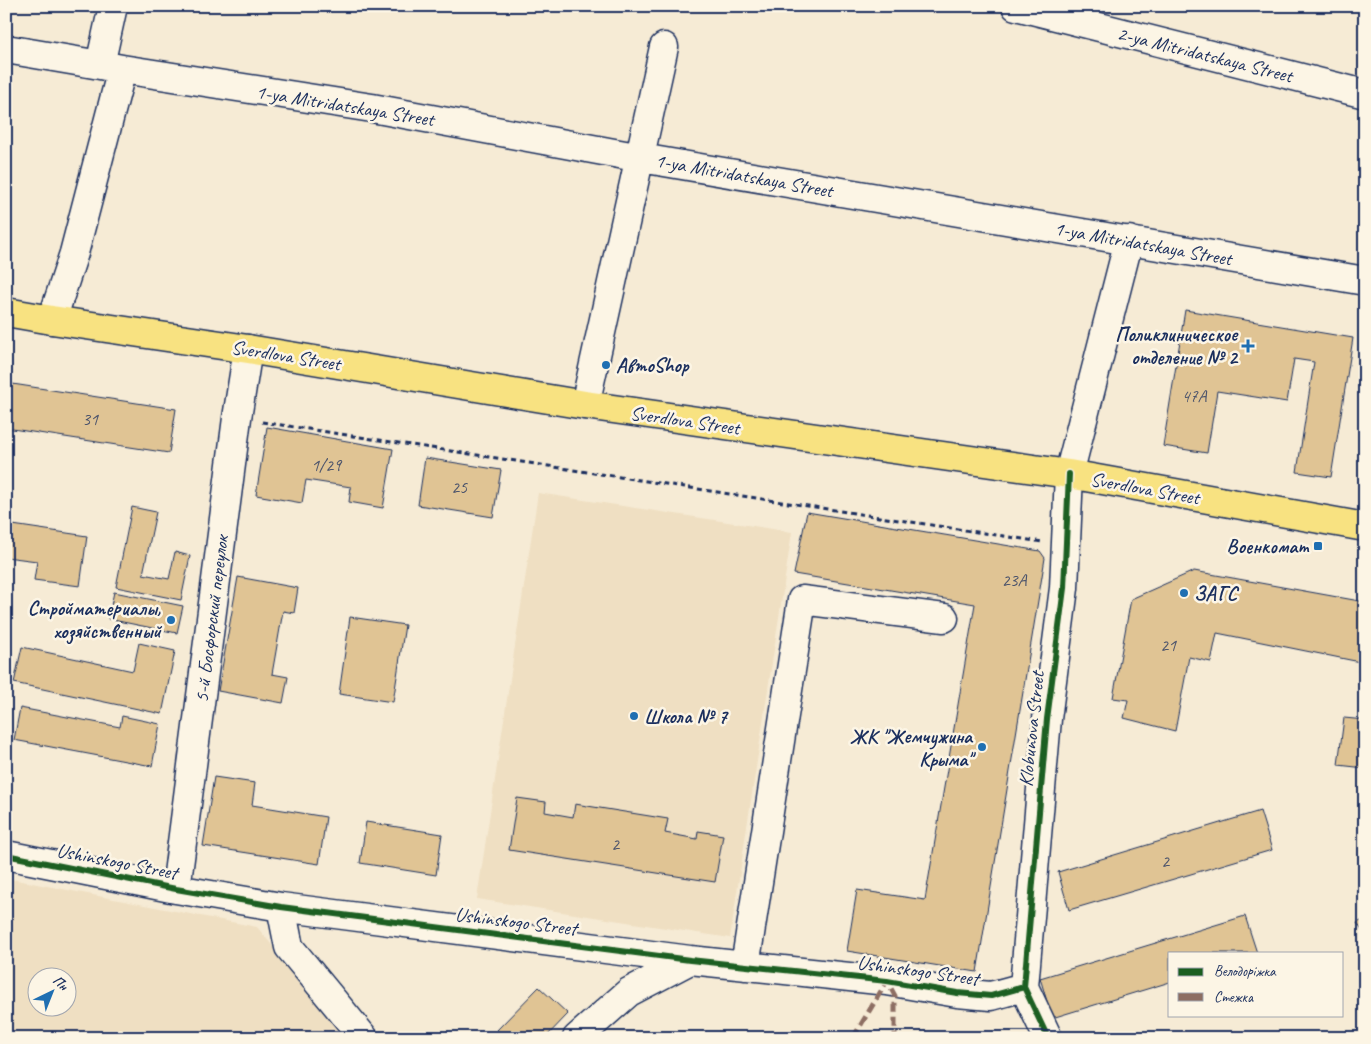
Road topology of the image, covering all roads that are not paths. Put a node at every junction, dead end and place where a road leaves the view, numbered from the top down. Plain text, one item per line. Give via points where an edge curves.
1 (113, 6) edge
2 (1016, 6) edge
3 (664, 47) dead end
4 (6, 49) edge
5 (111, 67) junction
6 (1365, 94) edge
7 (641, 158) junction
8 (1129, 240) junction
9 (1365, 281) edge
10 (6, 312) edge
11 (52, 320) junction
12 (248, 348) junction
13 (585, 405) junction
14 (1069, 474) junction
15 (1365, 527) edge
16 (944, 618) dead end
17 (6, 855) edge
18 (176, 890) junction
19 (281, 907) junction
20 (690, 960) junction
21 (746, 966) junction
22 (1024, 987) junction
23 (364, 1038) edge
24 (577, 1038) edge
25 (1048, 1038) edge

1 - 5 street
2 - 6 street, 2-ya Mitridatskaya Street
3 - 7 street
4 - 5 street, 1-ya Mitridatskaya Street
5 - 7 street, 1-ya Mitridatskaya Street via 372,108
5 - 11 street via 74,254
7 - 8 street, 1-ya Mitridatskaya Street
7 - 13 street
8 - 9 street, 1-ya Mitridatskaya Street
8 - 14 street, Klobunova Street
10 - 11 main road, Sverdlova Street
11 - 12 main road, Sverdlova Street
12 - 13 main road, Sverdlova Street
12 - 18 street, 5-й Босфорский переулок
13 - 14 main road, Sverdlova Street
14 - 15 main road, Sverdlova Street
14 - 22 street, Klobunova Street via 1064,588 1047,719
16 - 21 street via 802,600
17 - 18 street, Ushinskogo Street
18 - 19 street, Ushinskogo Street
19 - 20 street, Ushinskogo Street
19 - 23 street via 288,947
20 - 21 street, Ushinskogo Street
20 - 24 street via 629,992
21 - 22 street, Ushinskogo Street via 991,996
22 - 25 street

